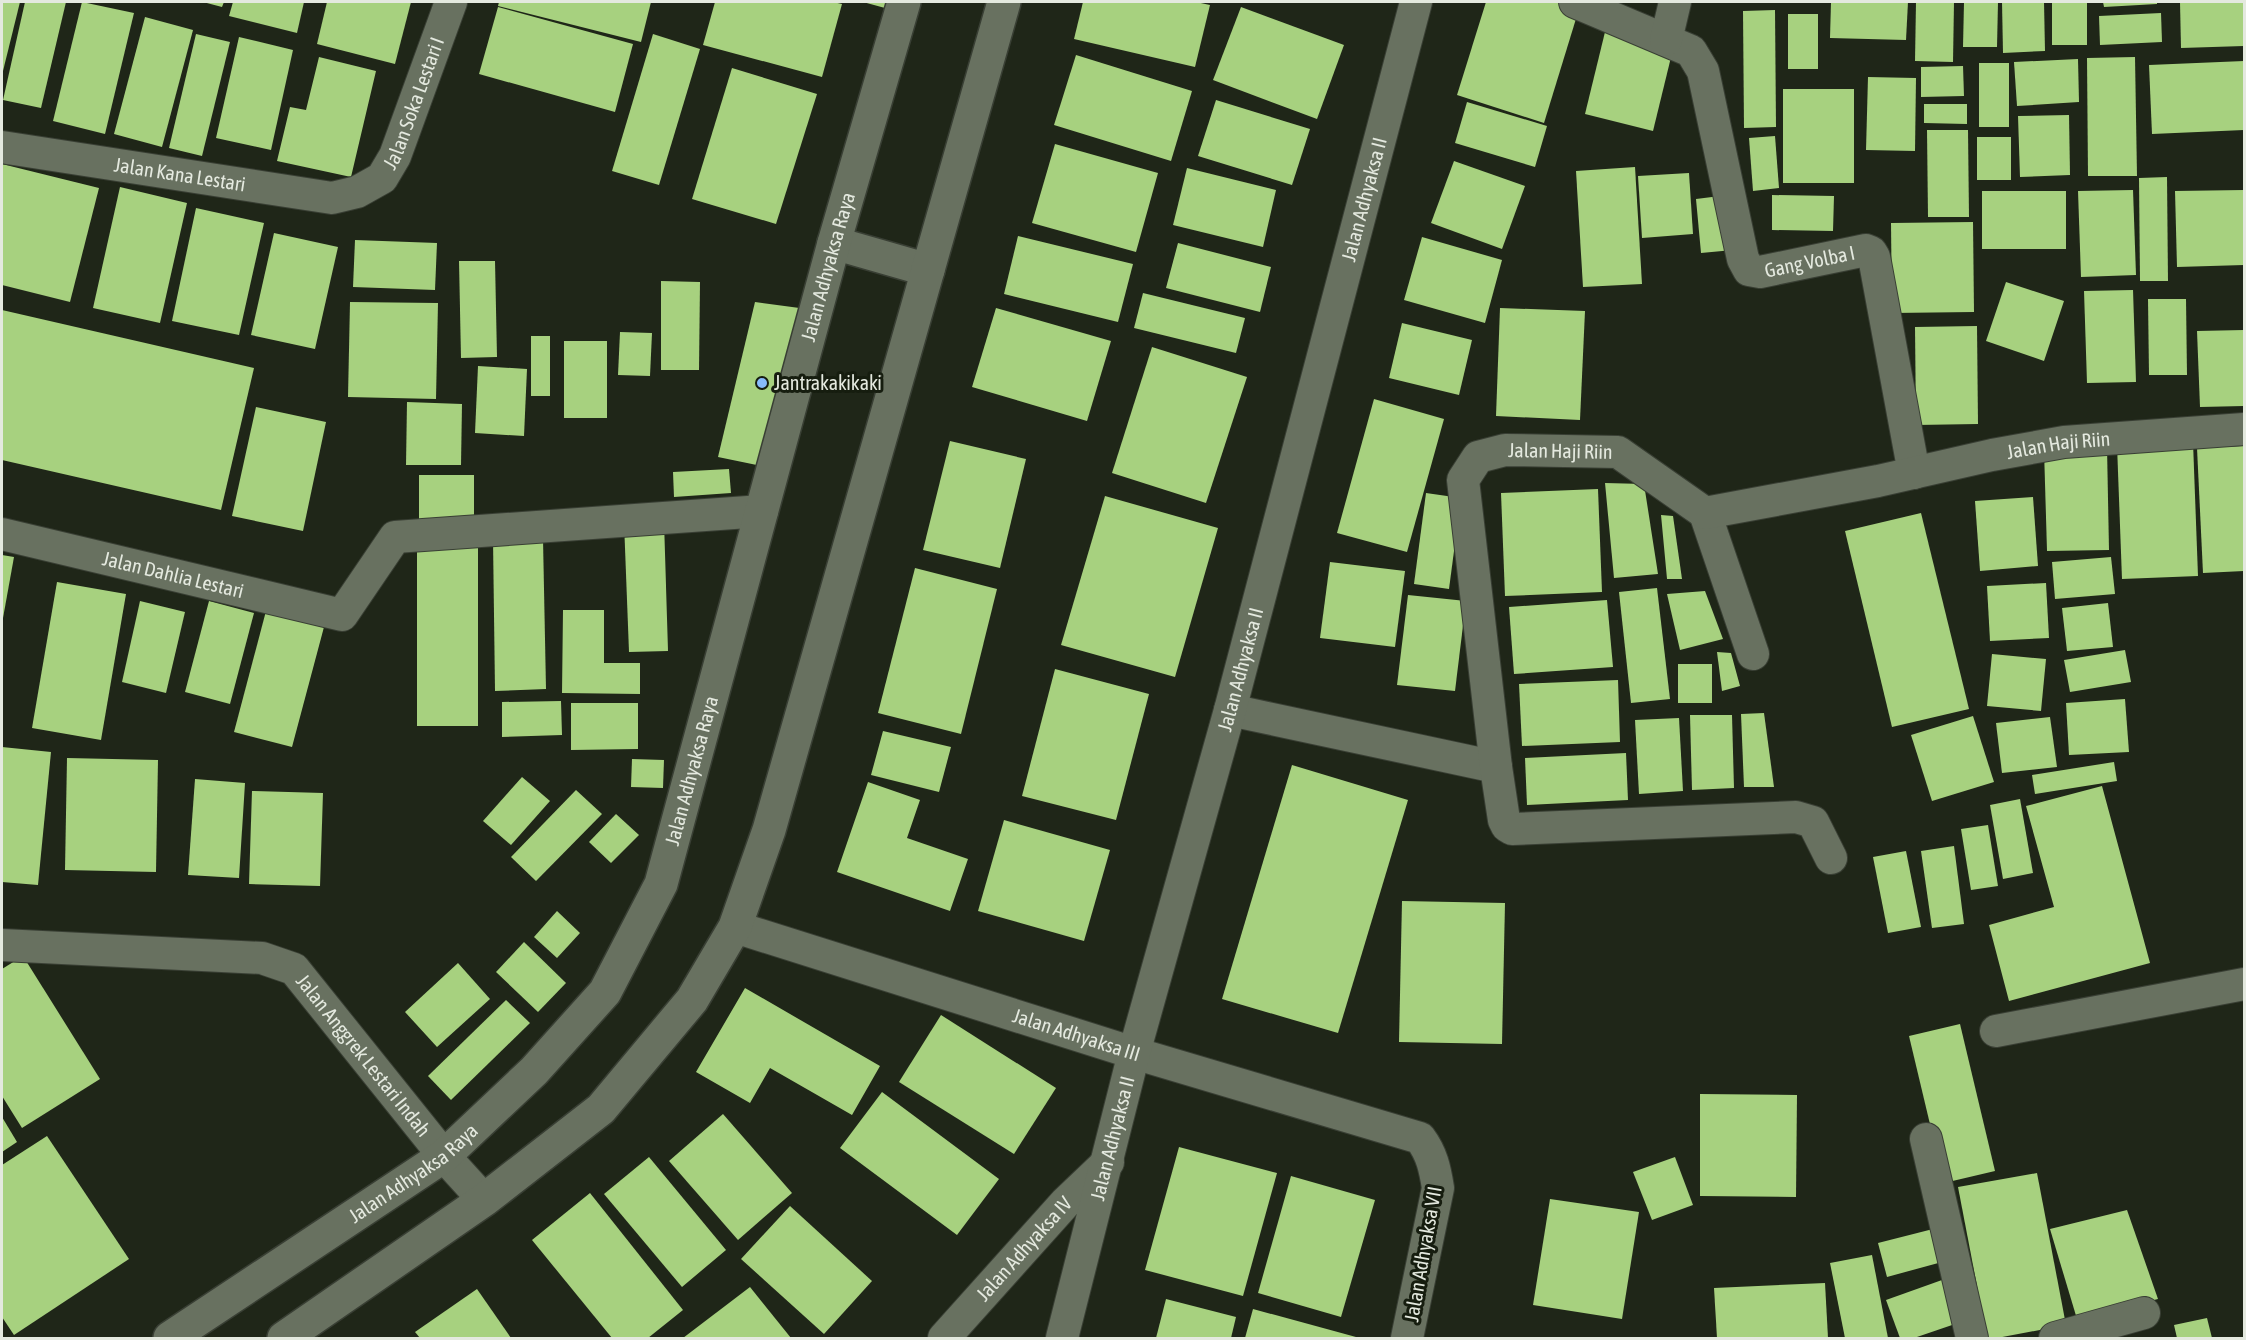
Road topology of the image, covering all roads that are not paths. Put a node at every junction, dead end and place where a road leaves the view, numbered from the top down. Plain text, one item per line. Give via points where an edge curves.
1 (451, 2) edge
2 (904, 2) edge
3 (1004, 2) edge
4 (1416, 2) edge
5 (1575, 2) edge
6 (1675, 2) edge
7 (1679, 46) junction
8 (2, 147) edge
9 (357, 192) joint
10 (834, 243) junction
11 (928, 270) junction
12 (2244, 429) edge
13 (1914, 473) junction
14 (762, 511) junction
15 (1705, 513) junction
16 (2, 534) edge
17 (1753, 654) dead end
18 (1230, 710) junction
19 (1496, 767) junction
20 (1831, 858) dead end
21 (735, 927) junction
22 (3, 946) edge
23 (2244, 984) edge
24 (1996, 1031) dead end
25 (1134, 1053) junction
26 (1420, 1138) joint
27 (1926, 1139) dead end
28 (444, 1156) junction
29 (1108, 1162) junction
30 (484, 1200) junction
31 (2144, 1313) dead end
32 (170, 1338) edge
33 (284, 1338) edge
34 (944, 1338) edge
35 (1062, 1338) edge
36 (1407, 1338) edge
37 (1972, 1338) edge
38 (2055, 1338) edge

1 - 9 street, Jalan Soka Lestari I via 395,156 382,178
2 - 10 main road, Jalan Adhyaksa Raya
3 - 11 main road
4 - 18 street, Jalan Adhyaksa II
5 - 7 street
6 - 7 street
7 - 13 street, Gang Volba I via 1703,71 1743,260 1749,270 1760,272 1866,250 1874,257
8 - 9 street, Jalan Kana Lestari via 332,198
10 - 11 main road
10 - 14 main road, Jalan Adhyaksa Raya
11 - 21 main road via 769,830
12 - 13 street, Jalan Haji Riin via 2064,442
13 - 15 street, Jalan Haji Riin
14 - 16 street, Jalan Dahlia Lestari via 395,537 342,615
14 - 28 main road, Jalan Adhyaksa Raya via 661,884 605,992 534,1071
15 - 17 street
15 - 19 street, Jalan Haji Riin via 1618,452 1505,450 1478,457 1463,480
18 - 19 street
18 - 25 street, Jalan Adhyaksa II
19 - 20 street, Jalan Haji Riin via 1504,820 1512,829 1796,817 1813,822
21 - 25 street, Jalan Adhyaksa III
21 - 30 main road via 692,1000 601,1109
22 - 28 street, Jalan Anggrek Lestari Indah via 262,958 294,969
23 - 24 street
25 - 26 street, Jalan Adhyaksa III
25 - 29 street, Jalan Adhyaksa II
26 - 36 street, Jalan Adhyaksa VII via 1430,1150 1438,1188
27 - 37 street
28 - 30 street, Jalan Anggrek Lestari Indah
28 - 32 main road, Jalan Adhyaksa Raya
29 - 34 street, Jalan Adhyaksa IV via 1066,1202
29 - 35 street, Jalan Adhyaksa II
30 - 33 main road
31 - 38 street

